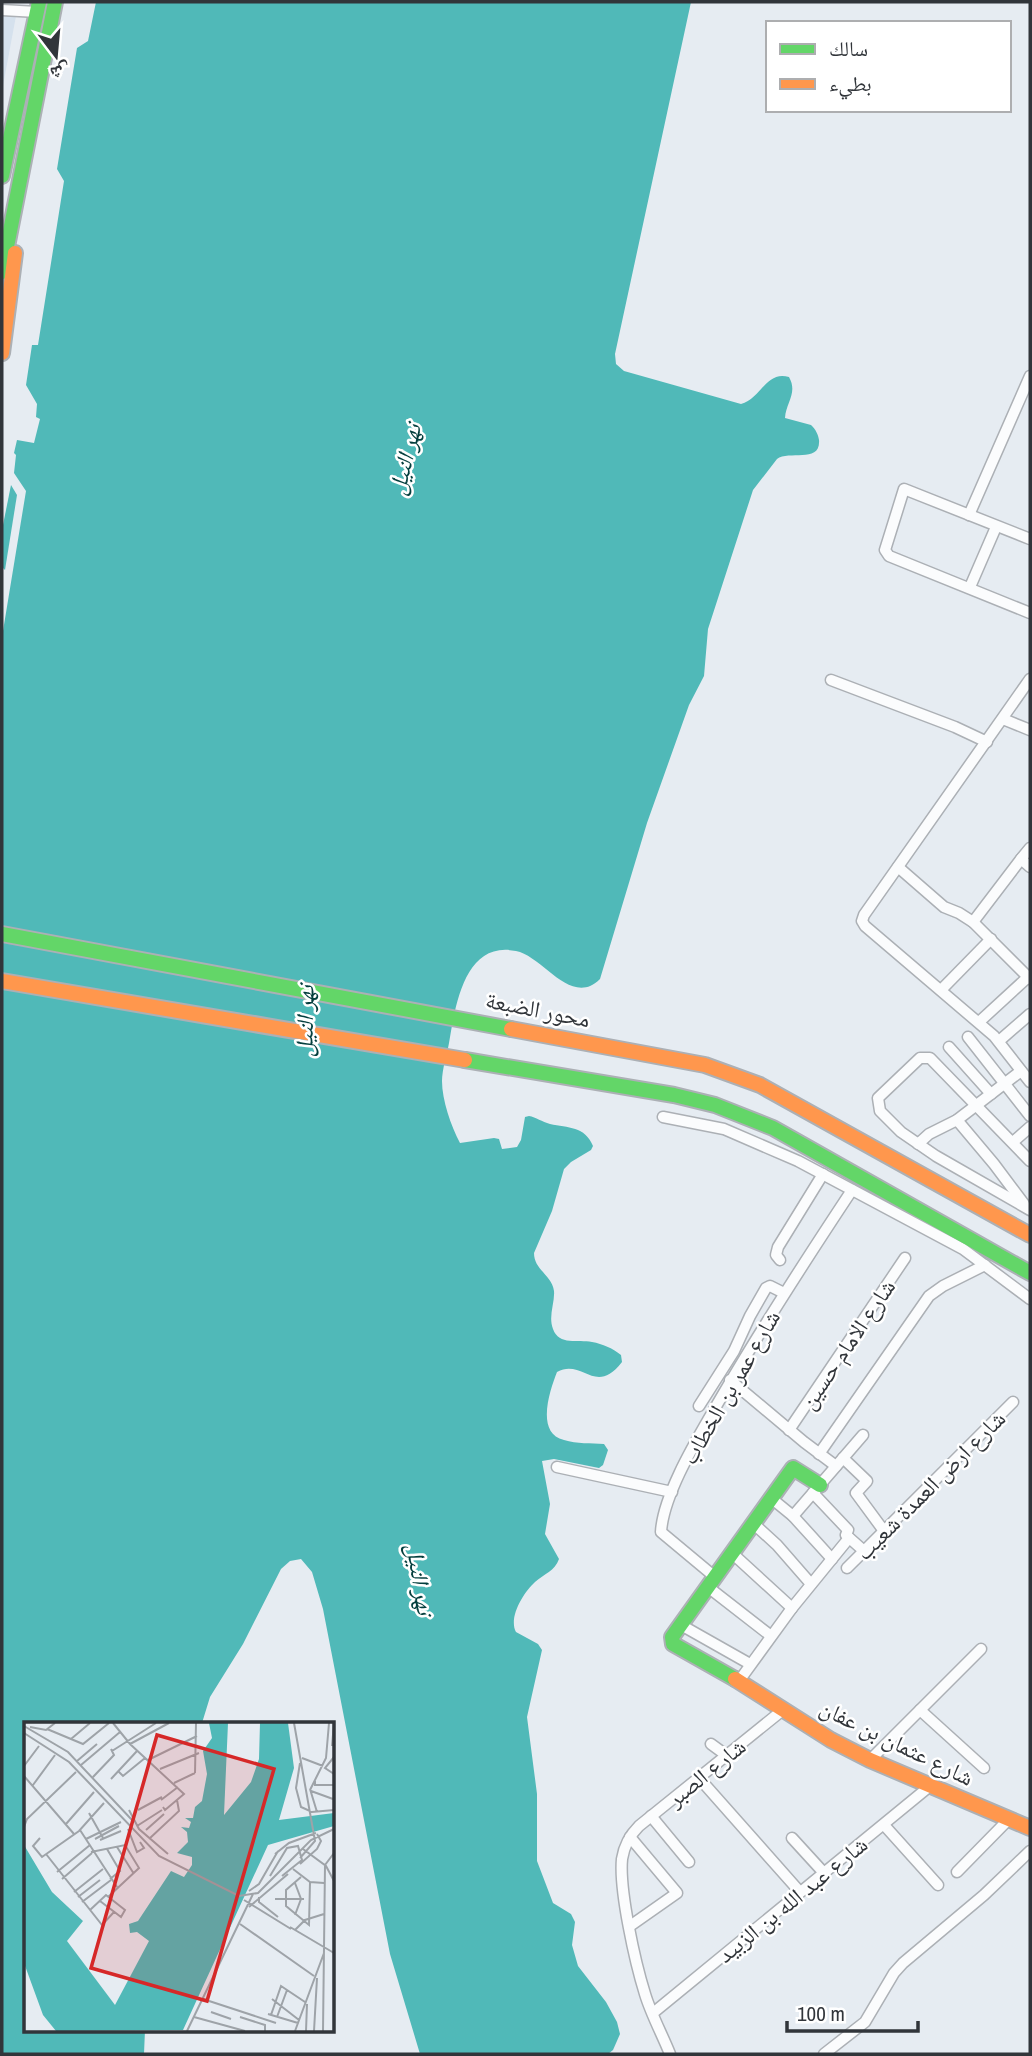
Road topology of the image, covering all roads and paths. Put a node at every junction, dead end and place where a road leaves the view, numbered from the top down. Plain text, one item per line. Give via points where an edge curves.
1 (55, 2) edge
2 (38, 7) edge
3 (2, 10) edge
4 (2, 176) edge
5 (17, 200) junction
6 (2, 268) edge
7 (2, 354) edge
8 (1030, 376) edge
9 (969, 515) junction
10 (996, 527) junction
11 (1030, 539) edge
12 (970, 587) junction
13 (1030, 613) edge
14 (1030, 679) edge
15 (831, 680) dead end
16 (1003, 719) junction
17 (1030, 730) edge
18 (987, 742) junction
19 (1030, 848) edge
20 (1021, 859) junction
21 (898, 867) junction
22 (1030, 867) edge
23 (973, 922) junction
24 (2, 934) edge
25 (991, 939) junction
26 (1029, 978) edge
27 (2, 981) edge
28 (942, 990) junction
29 (1030, 1014) edge
30 (979, 1022) junction
31 (968, 1037) dead end
32 (999, 1041) junction
33 (949, 1047) dead end
34 (1021, 1070) junction
35 (1030, 1082) edge
36 (1005, 1084) junction
37 (991, 1094) junction
38 (978, 1105) junction
39 (1030, 1116) edge
40 (663, 1117) dead end
41 (957, 1121) junction
42 (1030, 1128) edge
43 (1013, 1142) junction
44 (918, 1144) junction
45 (1030, 1161) edge
46 (823, 1174) junction
47 (852, 1190) junction
48 (1028, 1209) edge
49 (1030, 1234) edge
50 (905, 1258) dead end
51 (780, 1260) dead end
52 (985, 1265) junction
53 (1030, 1273) edge
54 (784, 1293) junction
55 (1030, 1299) edge
56 (730, 1380) junction
57 (1013, 1402) dead end
58 (699, 1406) dead end
59 (789, 1430) junction
60 (863, 1435) dead end
61 (819, 1454) junction
62 (840, 1462) junction
63 (557, 1467) dead end
64 (816, 1489) junction
65 (672, 1492) junction
66 (771, 1498) junction
67 (793, 1516) junction
68 (754, 1524) junction
69 (884, 1531) junction
70 (849, 1538) junction
71 (864, 1551) junction
72 (733, 1554) junction
73 (832, 1559) junction
74 (848, 1568) dead end
75 (712, 1582) junction
76 (811, 1584) junction
77 (792, 1608) junction
78 (681, 1625) junction
79 (771, 1636) junction
80 (981, 1649) dead end
81 (750, 1664) junction
82 (739, 1681) junction
83 (784, 1709) junction
84 (920, 1710) junction
85 (711, 1744) dead end
86 (726, 1755) junction
87 (870, 1760) junction
88 (984, 1768) dead end
89 (699, 1778) junction
90 (930, 1786) junction
91 (651, 1816) junction
92 (1009, 1819) junction
93 (884, 1825) junction
94 (1030, 1828) edge
95 (630, 1837) junction
96 (792, 1838) dead end
97 (1030, 1851) edge
98 (689, 1862) dead end
99 (957, 1872) dead end
100 (824, 1873) junction
101 (937, 1885) dead end
102 (800, 1892) junction
103 (630, 1926) junction
104 (653, 2013) junction
105 (670, 2054) edge
106 (824, 2054) edge

1 - 5 main road
2 - 3 street
2 - 4 main road
5 - 6 main road
5 - 7 main road via 12,293
8 - 9 street
9 - 10 street
9 - 12 street via 903,489 885,550 889,556
10 - 11 street
10 - 12 street
12 - 13 street
14 - 16 street
15 - 18 street
16 - 17 street
16 - 18 street
18 - 21 street
19 - 20 street
20 - 22 street
20 - 23 street
21 - 23 street via 944,907
21 - 28 street via 864,915 863,924
23 - 25 street
24 - 49 main road, محور الضبعة via 705,1065 787,1099
25 - 26 street
25 - 28 street
26 - 30 street
27 - 53 main road via 715,1105 773,1128
28 - 30 street
29 - 32 street
30 - 32 street
31 - 36 street
32 - 34 street
33 - 37 street
34 - 35 street
34 - 36 street
36 - 37 street
36 - 39 street
37 - 38 street
38 - 41 street
38 - 43 street
38 - 44 street via 930,1058 920,1058 877,1101 887,1119
40 - 46 street via 724,1129
41 - 44 street
41 - 48 street
42 - 43 street
43 - 45 street
44 - 48 street
46 - 47 street
46 - 51 street via 778,1247
47 - 52 street
47 - 54 street, شارع عمر بن الخطاب
50 - 59 street, شارع الامام حسين
52 - 55 street
52 - 61 street via 929,1296
54 - 56 street, شارع عمر بن الخطاب
54 - 58 street via 766,1288
56 - 59 street
56 - 65 street, شارع عمر بن الخطاب
57 - 69 street, شارع ارض العمدة شعيب
59 - 61 street
60 - 62 street
61 - 62 street
62 - 64 street
62 - 69 street via 867,1481 856,1493
63 - 65 street
64 - 66 main road via 793,1468
64 - 67 street
64 - 70 street via 848,1530
65 - 75 street, شارع عمر بن الخطاب via 661,1532
66 - 67 street
66 - 68 main road
67 - 73 street
68 - 72 main road
68 - 76 street
69 - 71 street, شارع ارض العمدة شعيب
70 - 71 street
70 - 73 street
71 - 74 street, شارع ارض العمدة شعيب
72 - 75 main road
72 - 77 street
73 - 76 street
75 - 78 main road
75 - 79 street
76 - 77 street
77 - 79 street
78 - 81 street
78 - 82 main road, شارع عثمان بن عفان via 671,1641 676,1646
79 - 81 street
80 - 84 street
81 - 82 street
82 - 83 main road, شارع عثمان بن عفان
83 - 86 street, شارع الصبر
83 - 87 main road, شارع عثمان بن عفان
84 - 87 street
84 - 88 street
85 - 86 street
86 - 89 street, شارع الصبر
87 - 90 main road, شارع عثمان بن عفان
89 - 91 street, شارع الصبر
89 - 102 street
90 - 92 main road, شارع عثمان بن عفان
90 - 93 street, شارع عبد الله بن الزبيد
91 - 95 street, شارع الصبر
91 - 98 street
92 - 94 main road, شارع عثمان بن عفان
92 - 99 street
93 - 100 street, شارع عبد الله بن الزبيد
93 - 101 street
95 - 103 street via 622,1868
95 - 103 street via 677,1893
96 - 100 street
97 - 106 street via 903,1963 865,2022
100 - 102 street, شارع عبد الله بن الزبيد
102 - 104 street, شارع عبد الله بن الزبيد
103 - 104 street
104 - 105 street

